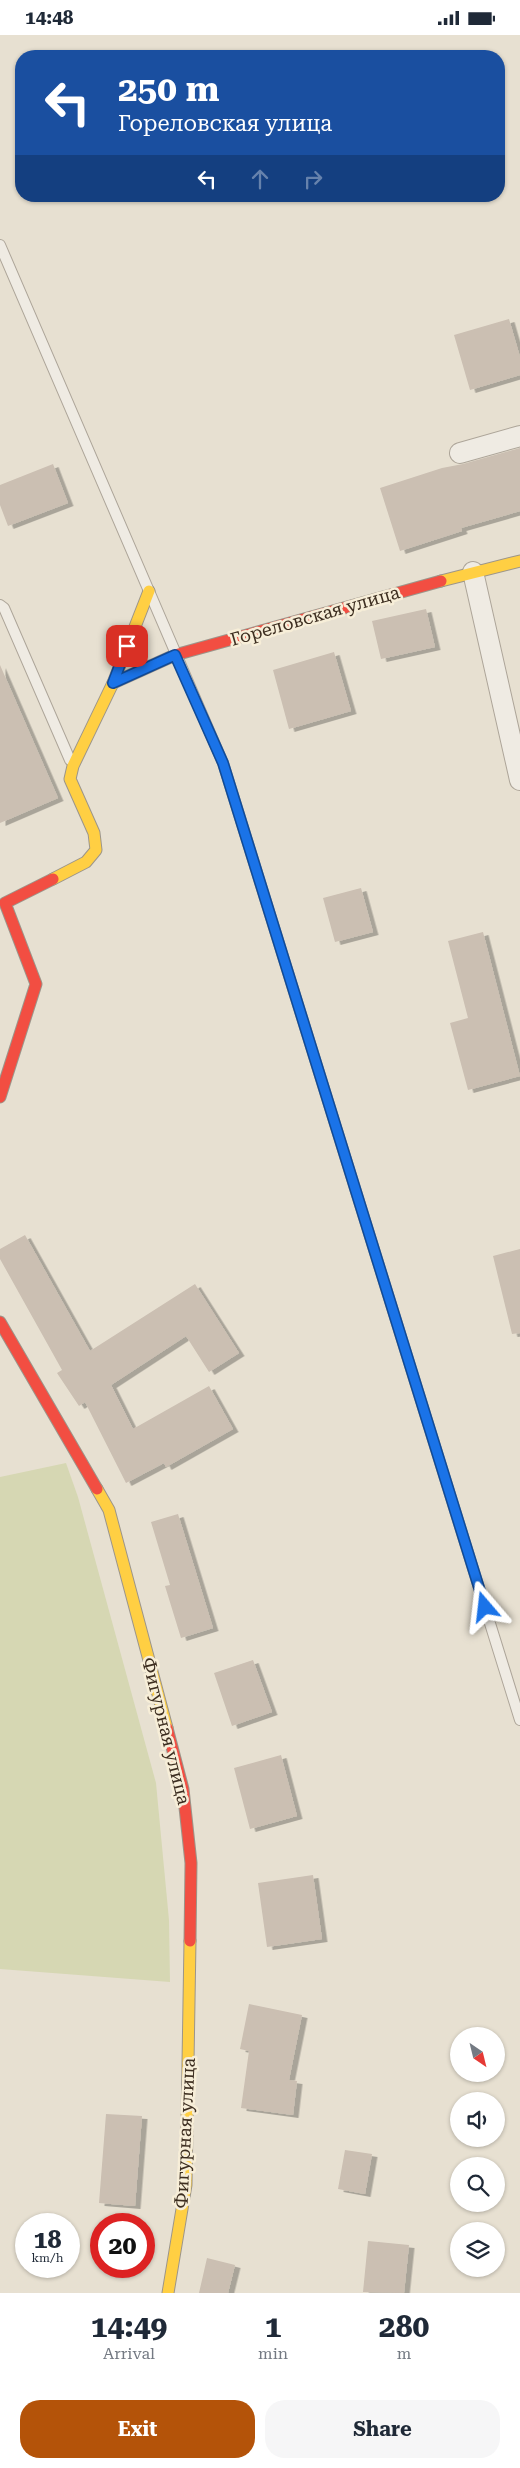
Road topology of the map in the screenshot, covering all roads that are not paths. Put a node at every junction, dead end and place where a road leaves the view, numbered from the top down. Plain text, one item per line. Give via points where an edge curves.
1 (0, 245) edge
2 (520, 436) edge
3 (460, 453) dead end
4 (520, 561) edge
5 (473, 572) junction
6 (149, 591) junction
7 (0, 605) edge
8 (175, 655) junction
9 (113, 683) junction
10 (73, 766) junction
11 (520, 780) edge
12 (3, 902) edge
13 (0, 1097) edge
14 (0, 1321) edge
15 (520, 1720) edge
16 (168, 2293) edge

1 - 6 lane
2 - 3 street
4 - 5 street, Гореловская улица
5 - 8 street, Гореловская улица
5 - 11 street
6 - 8 lane
6 - 9 street
7 - 10 lane
8 - 9 street, Гореловская улица
8 - 15 lane via 223,763
9 - 10 street
10 - 12 street via 70,779 94,833 96,850 86,862
12 - 13 street via 36,984
14 - 16 street, Фигурная улица via 109,1510 183,1789 191,1863 186,2185

